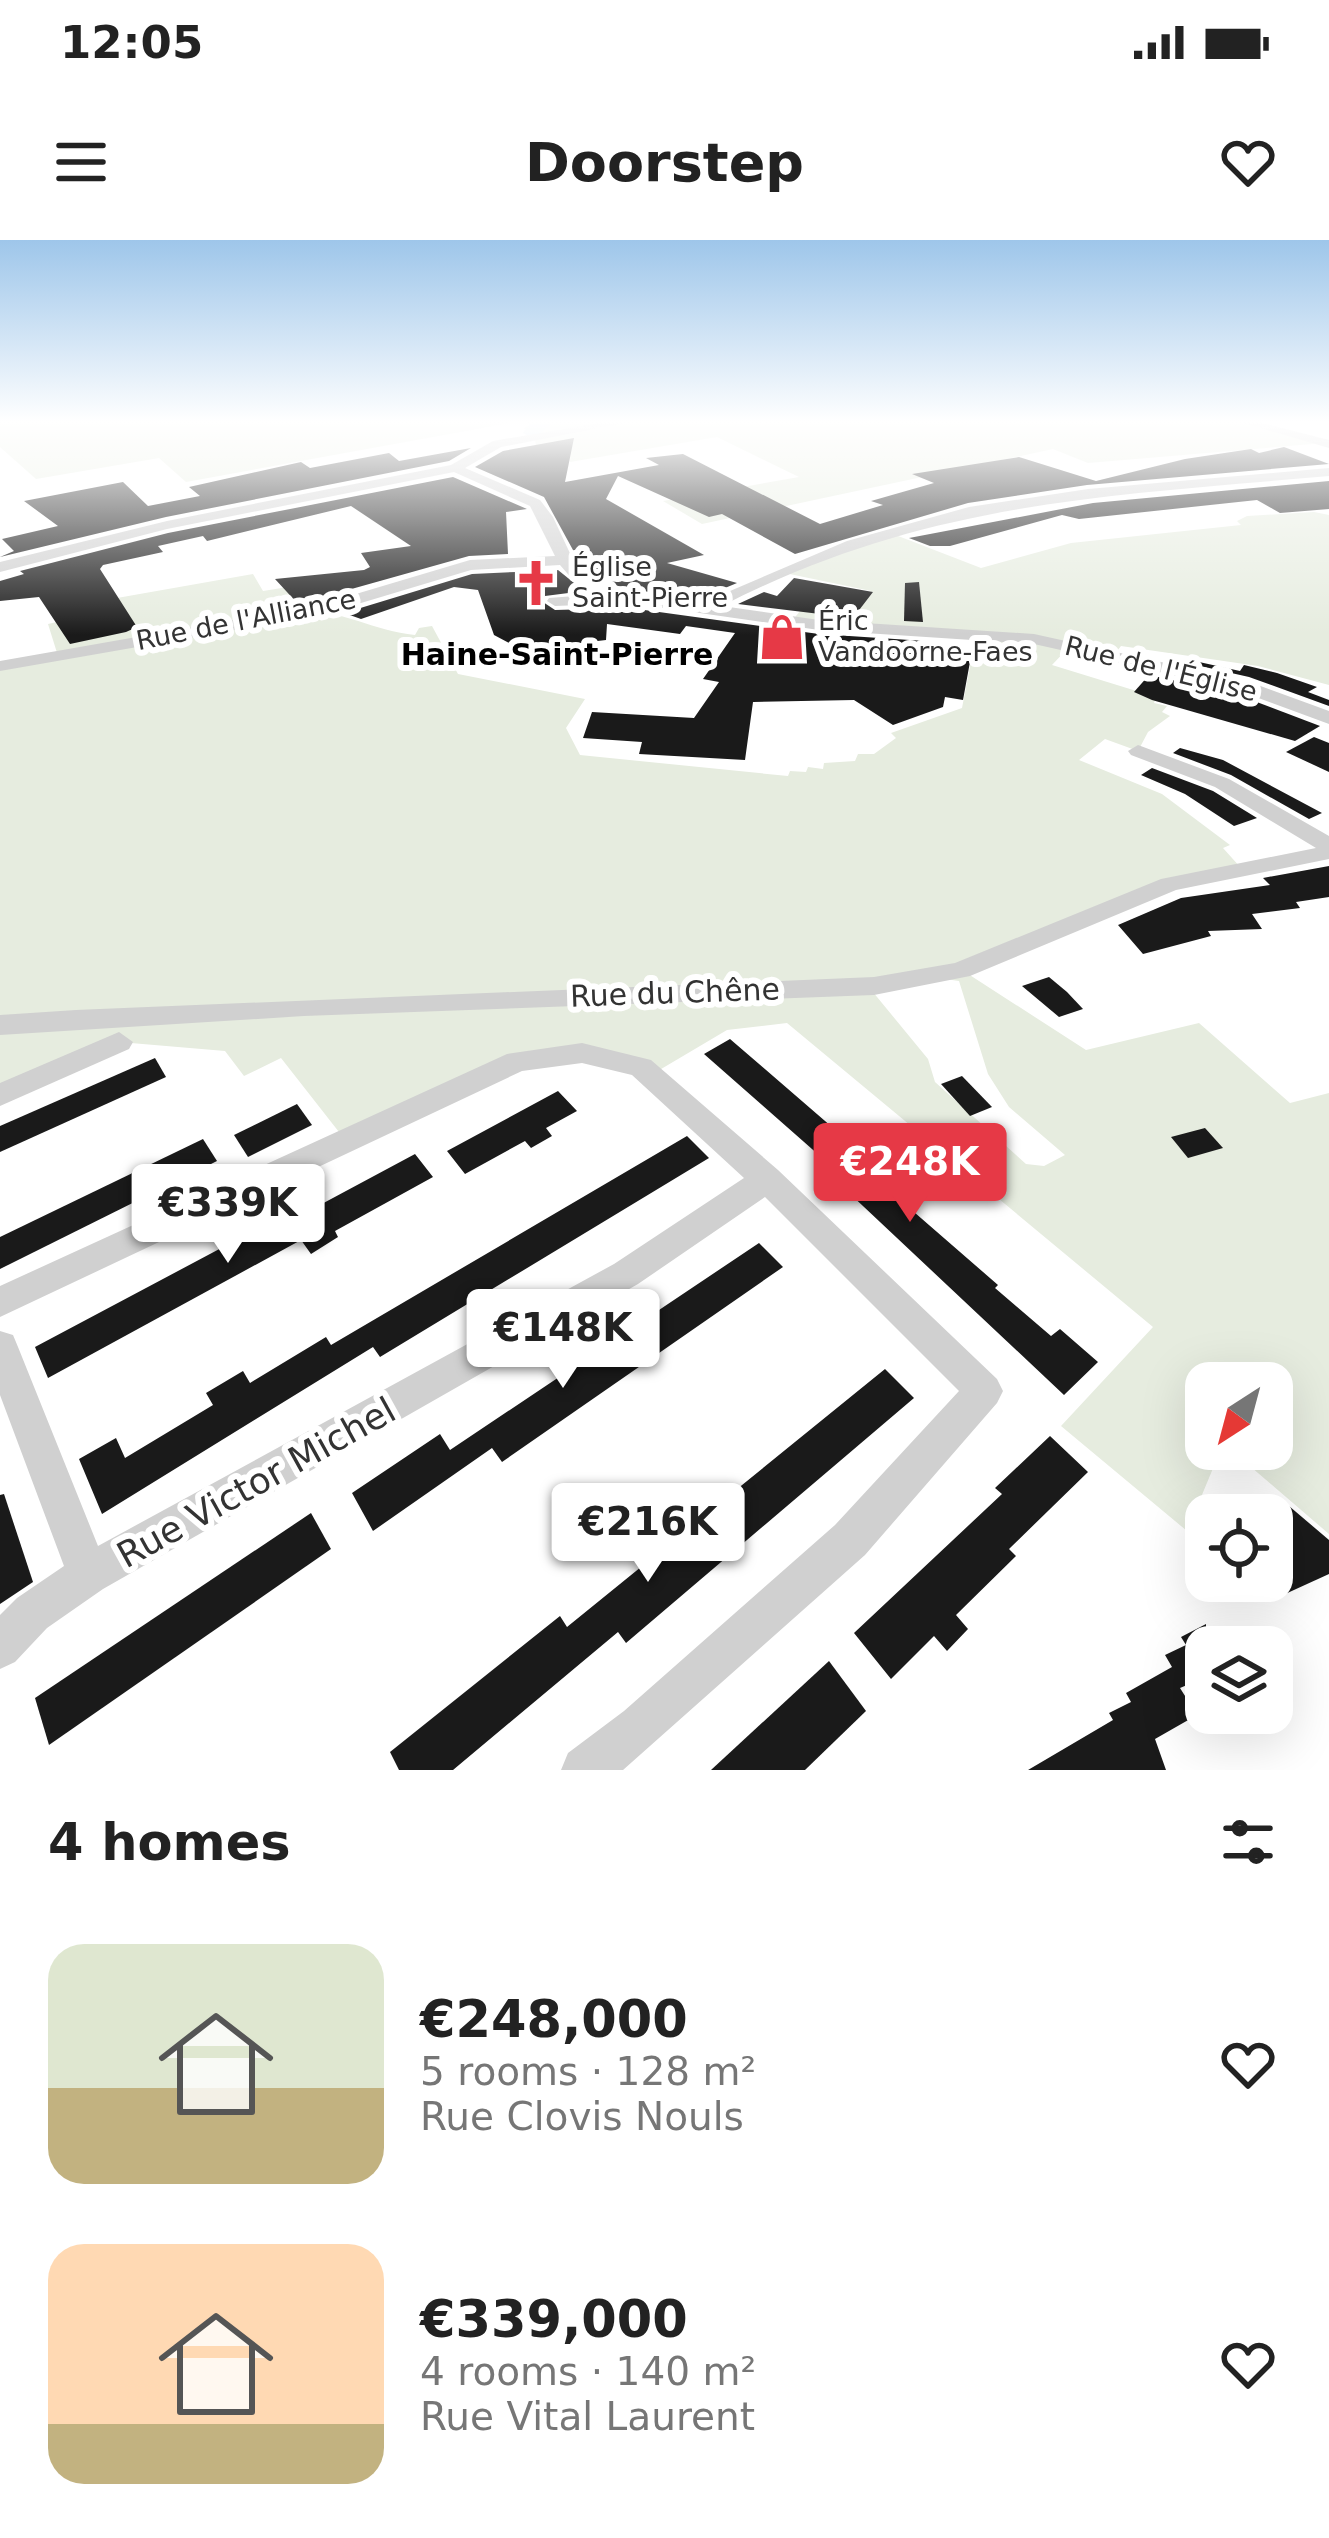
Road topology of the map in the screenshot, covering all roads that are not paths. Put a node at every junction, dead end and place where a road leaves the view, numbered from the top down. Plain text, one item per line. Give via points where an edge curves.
1 (330, 492) edge
2 (511, 492) edge
3 (1120, 492) edge
4 (561, 560) junction
5 (0, 567) edge
6 (630, 598) junction
7 (555, 601) dead end
8 (705, 608) junction
9 (0, 666) edge
10 (1329, 718) edge
11 (1138, 751) dead end
12 (1329, 849) edge
13 (0, 1025) edge
14 (119, 1042) dead end
15 (0, 1096) edge
16 (767, 1179) junction
17 (0, 1303) edge
18 (0, 1347) edge
19 (88, 1574) junction
20 (0, 1647) edge
21 (585, 1770) edge

1 - 5 street
2 - 4 street via 535,503
3 - 8 street via 958,514 780,572
4 - 6 street, Rue de l'Église via 596,587
4 - 9 street, Rue de l'Alliance via 482,563 321,610
6 - 7 street, Rue de l'Église
6 - 8 street, Rue de l'Église
8 - 10 street, Rue de l'Église via 819,625 1034,639 1240,685
11 - 12 street via 1222,783
12 - 13 street, Rue du Chêne via 1169,884 932,977
14 - 15 street
16 - 17 street via 626,1062 582,1053 517,1061
16 - 19 street, Rue Victor Michel via 605,1286
16 - 21 street via 984,1391 850,1540
18 - 19 street
19 - 20 street, Rue Victor Michel

